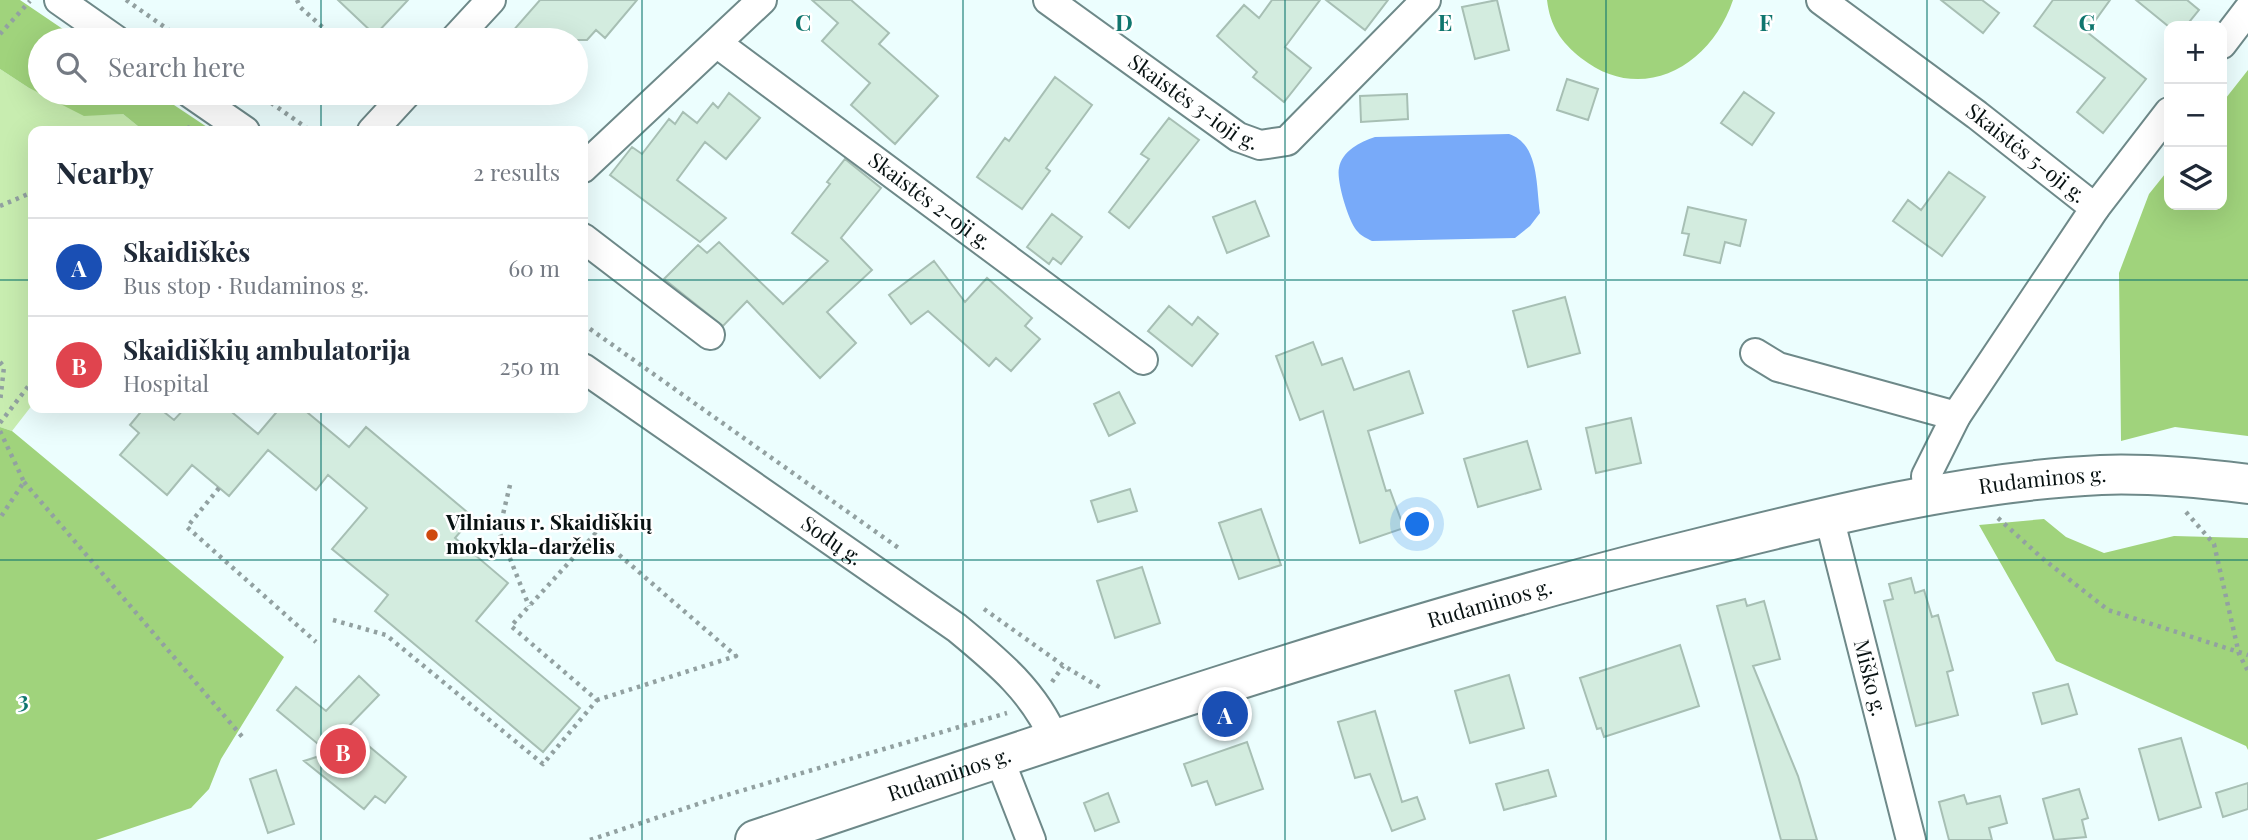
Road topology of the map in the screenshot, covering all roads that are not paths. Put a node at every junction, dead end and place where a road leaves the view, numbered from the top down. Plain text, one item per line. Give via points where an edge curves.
1 (59, 0) edge
2 (491, 0) edge
3 (762, 0) edge
4 (1048, 0) edge
5 (1426, 0) edge
6 (1821, 0) edge
7 (2242, 7) edge
8 (99, 28) edge
9 (465, 28) edge
10 (2227, 35) edge
11 (718, 44) junction
12 (207, 105) edge
13 (396, 105) edge
14 (2164, 118) edge
15 (238, 126) edge
16 (377, 126) edge
17 (588, 163) edge
18 (2095, 208) junction
19 (588, 242) edge
20 (710, 335) dead end
21 (1755, 354) dead end
22 (1143, 360) dead end
23 (588, 371) edge
24 (1955, 416) junction
25 (2248, 484) edge
26 (1928, 495) junction
27 (1829, 517) junction
28 (1055, 741) junction
29 (999, 758) junction
30 (755, 840) edge
31 (1031, 840) edge
32 (1911, 840) edge

1 - 8 street
2 - 9 street
3 - 11 street
4 - 5 street, Skaistės 3-ioji g. via 1238,137 1260,145 1287,141
6 - 18 street, Skaistės 5-oji g.
7 - 10 street
11 - 17 street
11 - 22 street, Skaistės 2-oji g.
12 - 15 street
13 - 16 street
14 - 18 street
18 - 24 street, Skaistės 5-oji g.
19 - 20 street
21 - 24 street via 1778,367
23 - 28 street, Sodų g. via 957,628 1005,667 1036,704
24 - 26 street, Skaistės 5-oji g. via 1926,476
25 - 26 main road, Rudaminos g. via 2099,475
26 - 27 main road, Rudaminos g.
27 - 28 main road, Rudaminos g. via 1509,597
27 - 32 street, Miško g.
28 - 29 main road, Rudaminos g.
29 - 30 main road, Rudaminos g.
29 - 31 street

